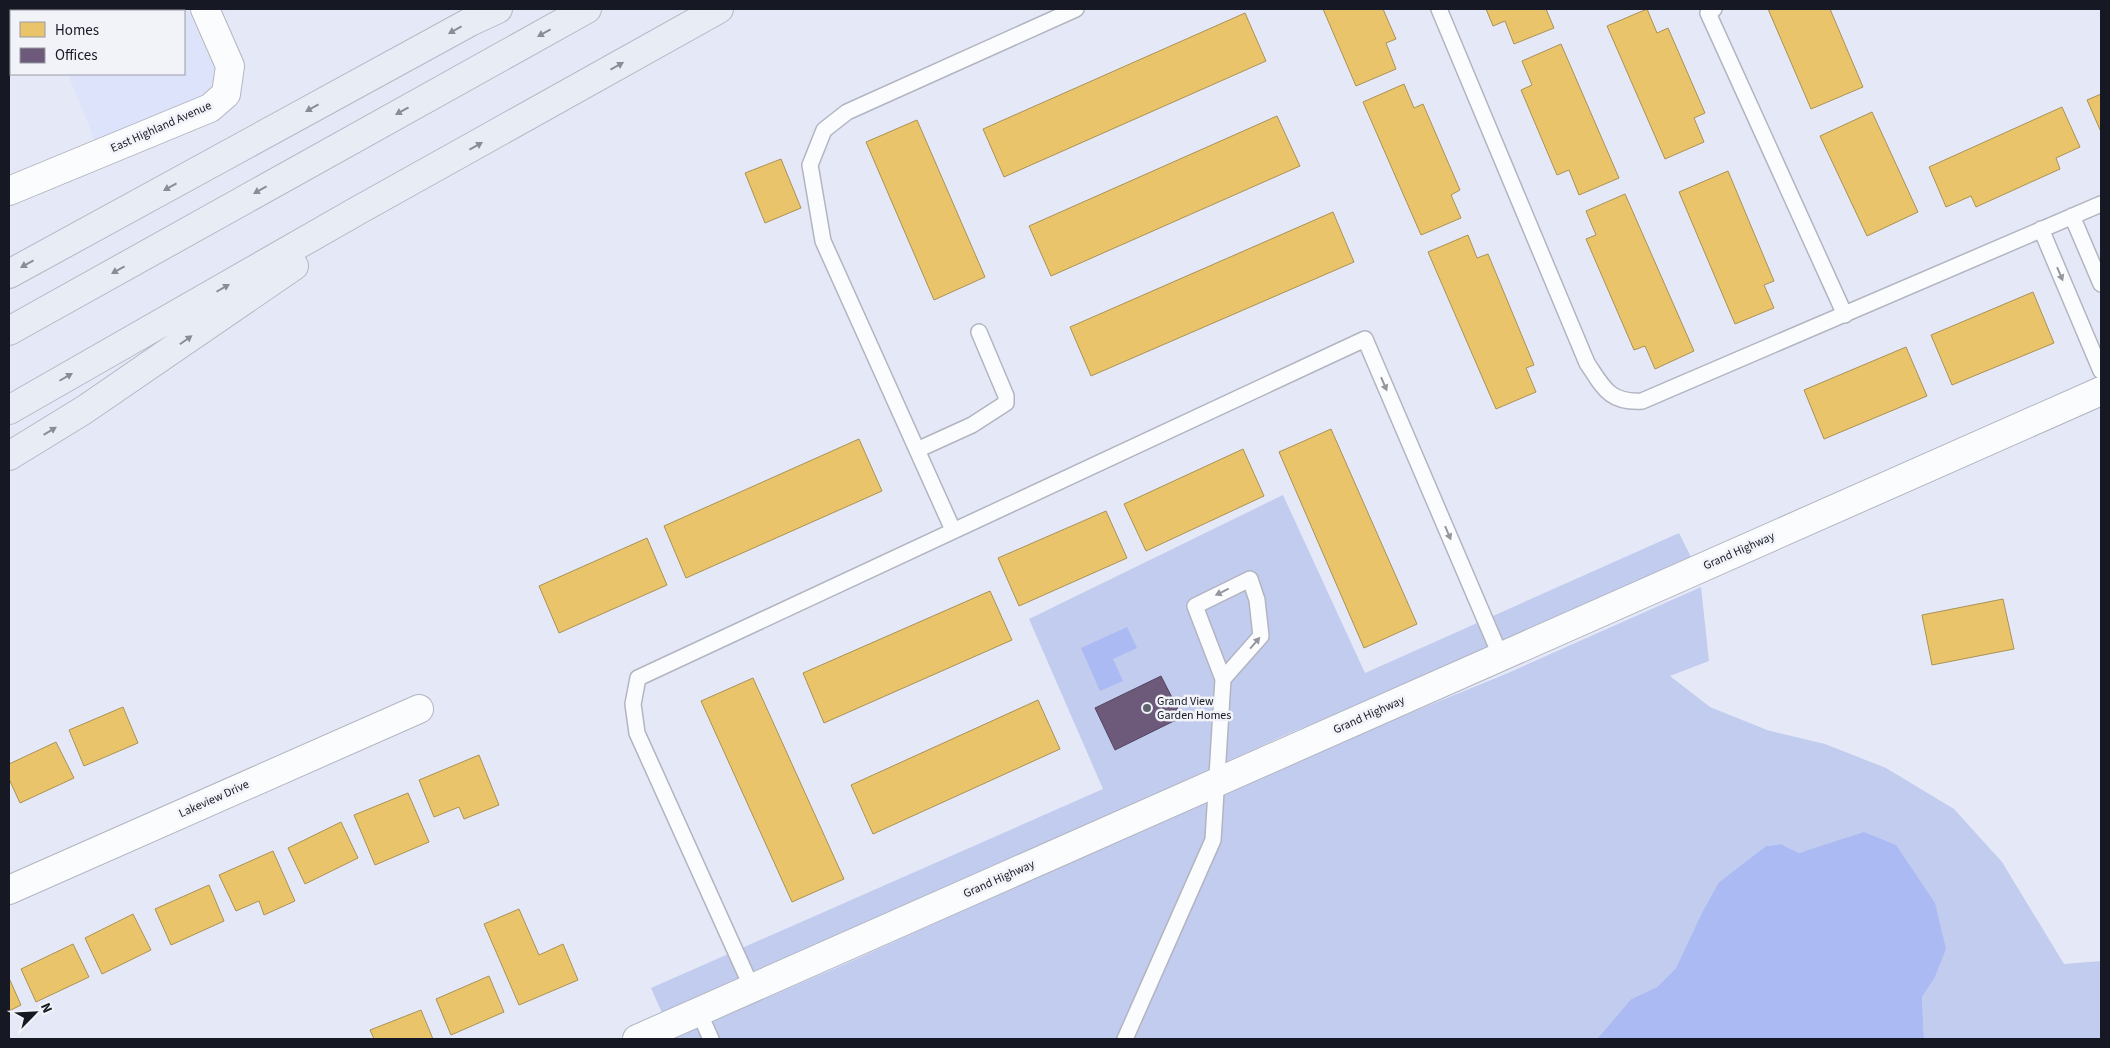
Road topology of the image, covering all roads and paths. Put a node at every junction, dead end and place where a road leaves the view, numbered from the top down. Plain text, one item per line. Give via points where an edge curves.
1 (205, 9) edge
2 (498, 9) edge
3 (587, 9) edge
4 (719, 9) edge
5 (1076, 9) edge
6 (1439, 9) edge
7 (1714, 9) edge
8 (433, 170) junction
9 (9, 191) edge
10 (2101, 204) edge
11 (2072, 216) junction
12 (2041, 229) junction
13 (9, 274) edge
14 (2101, 284) edge
15 (1845, 315) junction
16 (9, 331) edge
17 (979, 332) dead end
18 (2101, 371) edge
19 (2101, 391) edge
20 (9, 410) edge
21 (917, 450) junction
22 (9, 456) edge
23 (953, 530) junction
24 (1501, 656) junction
25 (1223, 679) junction
26 (419, 709) dead end
27 (1215, 783) junction
28 (9, 890) edge
29 (752, 988) junction
30 (699, 1012) junction
31 (637, 1039) edge
32 (711, 1039) edge
33 (1125, 1039) edge

1 - 9 street, East Highland Avenue via 230,66 226,94 210,108
2 -> 13 highway via 461,26
3 -> 16 highway
8 -> 4 highway
5 - 21 lane via 847,112 824,130 810,165 823,241
6 - 15 lane via 1587,363 1606,392 1626,402 1642,401
7 - 15 lane via 1708,13
20 -> 8 highway
22 -> 8 highway via 84,410
10 - 11 lane
11 - 12 lane
11 - 14 lane
12 - 15 lane
12 -> 18 lane
17 - 21 lane via 1006,403 972,425
19 - 24 street, Grand Highway
21 - 23 lane
23 -> 24 lane via 1365,339
23 - 29 lane via 638,678 633,704 637,733
24 - 27 street, Grand Highway
25 -> 25 lane via 1261,636 1257,600 1250,579 1195,606
25 - 27 lane
26 - 28 street, Lakeview Drive
27 - 29 street, Grand Highway
27 - 33 lane via 1213,840
29 - 30 street, Grand Highway
30 - 31 street, Grand Highway
30 - 32 lane

